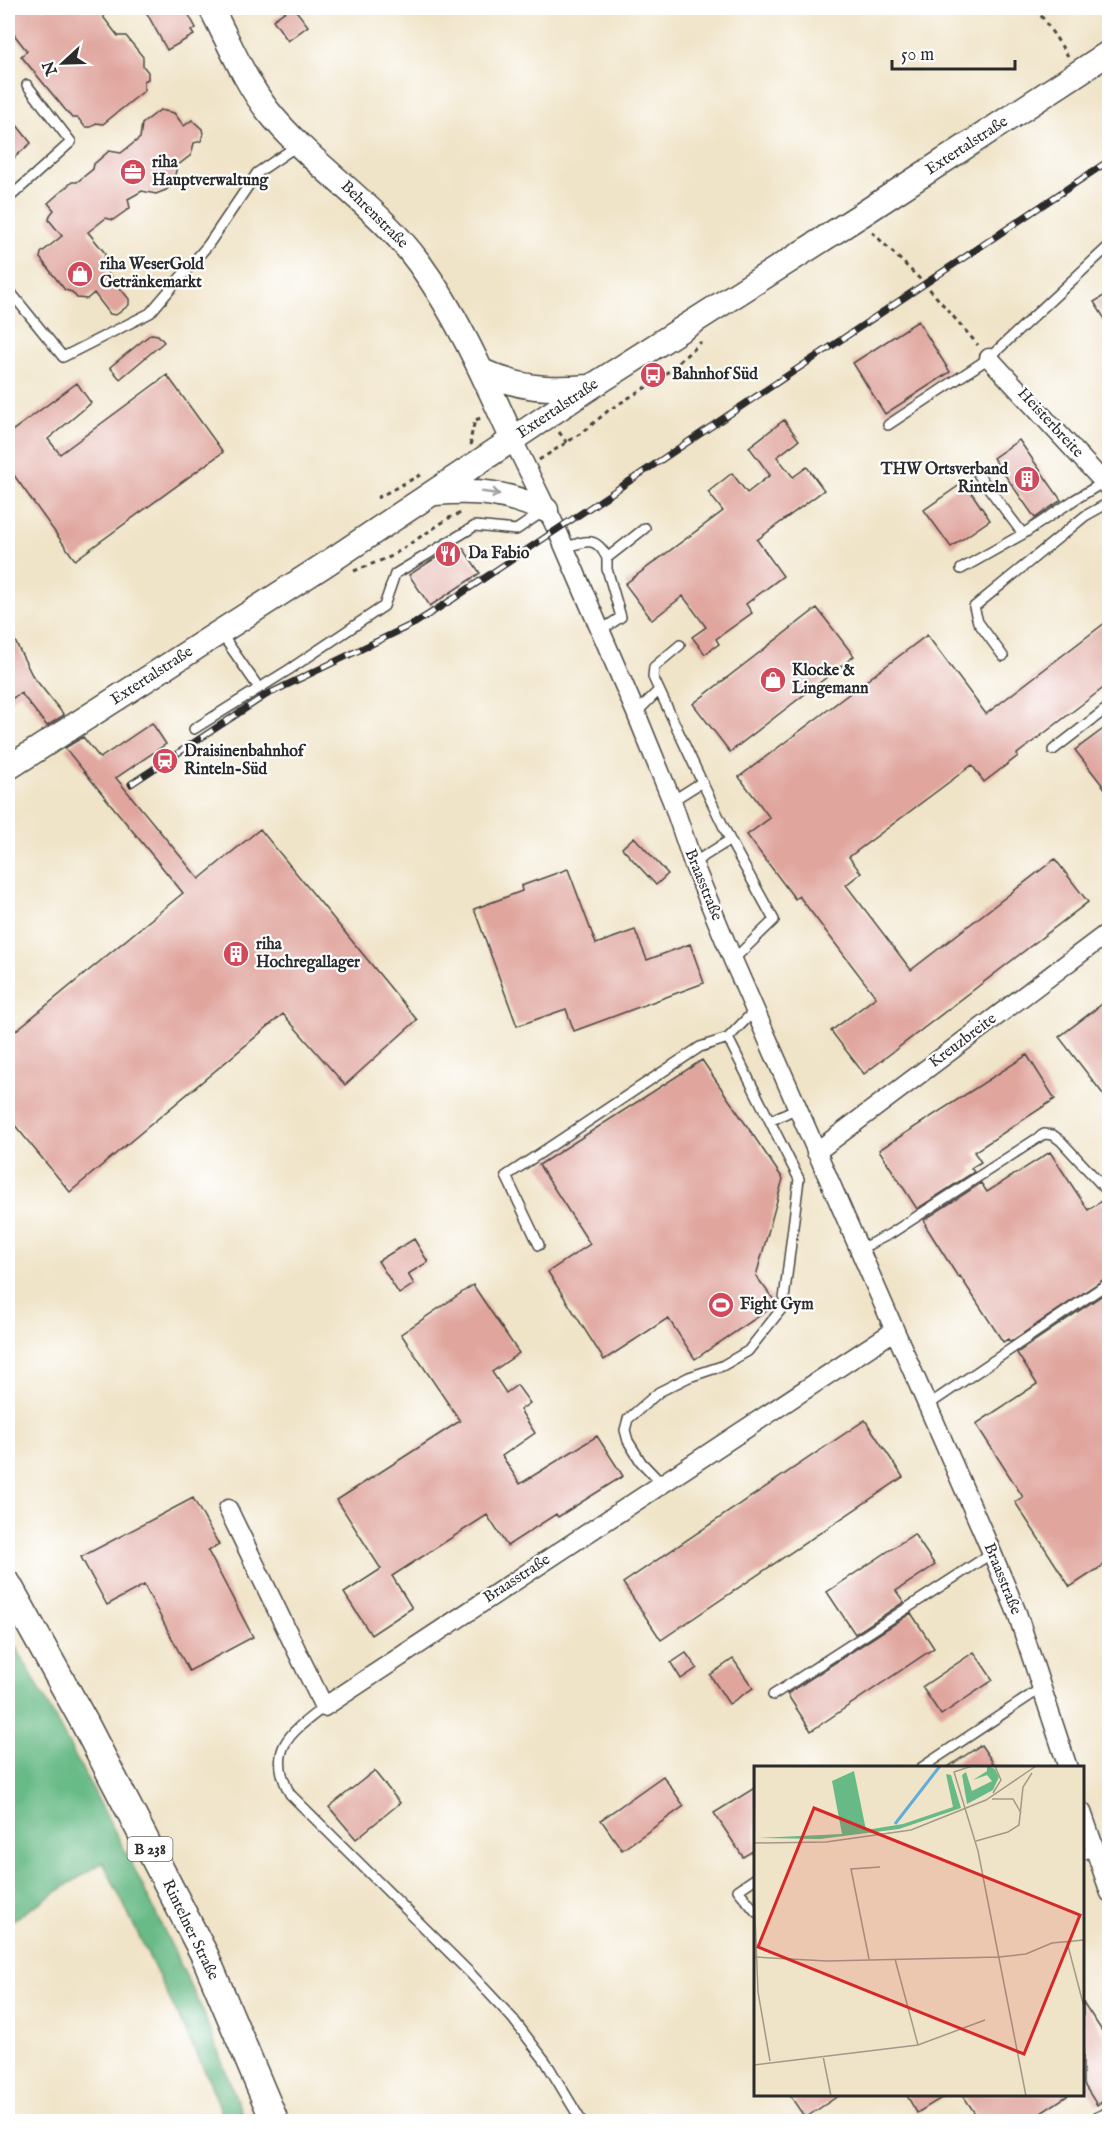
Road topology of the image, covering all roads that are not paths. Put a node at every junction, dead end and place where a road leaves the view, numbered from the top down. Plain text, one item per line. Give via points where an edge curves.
1 (218, 10) edge
2 (1110, 52) edge
3 (27, 85) dead end
4 (299, 144) junction
5 (8, 199) edge
6 (1110, 245) edge
7 (8, 289) edge
8 (989, 358) junction
9 (482, 371) junction
10 (591, 387) junction
11 (888, 424) dead end
12 (513, 440) junction
13 (978, 474) dead end
14 (1107, 486) edge
15 (432, 494) junction
16 (1110, 502) edge
17 (546, 510) junction
18 (645, 528) dead end
19 (1023, 534) junction
20 (564, 548) junction
21 (607, 558) junction
22 (961, 569) dead end
23 (600, 631) junction
24 (220, 632) junction
25 (680, 645) dead end
26 (1003, 656) dead end
27 (259, 688) junction
28 (659, 690) junction
29 (1110, 706) edge
30 (636, 713) junction
31 (194, 729) dead end
32 (1053, 750) dead end
33 (8, 768) edge
34 (702, 782) junction
35 (672, 801) junction
36 (730, 840) junction
37 (693, 863) junction
38 (1110, 931) edge
39 (733, 960) junction
40 (755, 1010) junction
41 (728, 1038) junction
42 (796, 1108) junction
43 (770, 1121) junction
44 (816, 1152) junction
45 (1110, 1194) edge
46 (539, 1245) dead end
47 (860, 1249) junction
48 (1110, 1282) edge
49 (894, 1331) junction
50 (928, 1405) junction
51 (662, 1484) junction
52 (228, 1509) dead end
53 (992, 1553) junction
54 (8, 1585) edge
55 (1043, 1687) junction
56 (773, 1695) dead end
57 (324, 1707) junction
58 (923, 1766) edge
59 (1068, 1766) edge
60 (1084, 1819) edge
61 (1089, 1852) edge
62 (754, 1879) edge
63 (1110, 1893) edge
64 (754, 1910) edge
65 (1110, 2111) edge
66 (275, 2121) edge
67 (582, 2121) edge
68 (1087, 2121) edge

1 - 4 main road, Behrenstraße via 244,74 268,111
2 - 10 main road, Extertalstraße
3 - 5 lane via 71,142
4 - 7 lane via 257,173 208,245 150,313 63,357
4 - 9 main road, Behrenstraße via 391,229 419,262
6 - 8 lane
8 - 11 lane
8 - 14 street, Heisterbreite
9 - 10 main road via 535,388
9 - 12 main road, Behrenstraße
10 - 12 main road, Extertalstraße
12 - 15 main road, Extertalstraße
12 - 17 street, Braasstraße
13 - 19 lane
14 - 19 lane via 1074,500
15 -> 17 main road via 467,490 495,493
15 - 24 main road, Extertalstraße
16 - 26 lane via 1085,516 975,607 978,622
17 - 20 street, Braasstraße
17 - 27 lane via 516,530 475,525 395,574 384,606
18 - 21 lane
19 - 22 lane
20 - 21 lane via 595,542 602,546
20 - 23 street, Braasstraße
21 - 23 lane via 621,617
23 - 30 street, Braasstraße
24 - 27 lane
24 - 33 main road, Extertalstraße
25 - 28 lane via 654,667 653,677
27 - 31 lane
28 - 30 lane
28 - 34 lane
29 - 32 lane
30 - 35 street, Braasstraße
34 - 35 lane
34 - 36 lane
35 - 37 street, Braasstraße
36 - 37 lane
36 - 39 lane via 774,920
37 - 39 street, Braasstraße
38 - 44 street, Kreuzbreite
39 - 40 street, Braasstraße
40 - 41 lane
40 - 42 street, Braasstraße
41 - 43 lane
41 - 46 lane via 700,1047 506,1176
42 - 43 lane
42 - 44 street, Braasstraße
43 - 51 lane via 799,1179 783,1307 748,1351 659,1392 628,1419 628,1441
44 - 47 street, Braasstraße
45 - 47 lane via 1061,1141 1044,1134 890,1234
47 - 49 street, Braasstraße
48 - 50 lane
49 - 50 street, Braasstraße
49 - 51 street, Braasstraße
50 - 53 street, Braasstraße
51 - 57 street, Braasstraße
52 - 57 street
53 - 55 street, Braasstraße
53 - 56 lane
54 - 66 main road, Rintelner Straße / B 238 via 205,1956
55 - 58 lane
55 - 59 street, Braasstraße
57 - 67 lane via 299,1726 282,1748 279,1766 290,1794 513,2019 546,2062
60 - 61 street
61 - 63 street
62 - 64 lane via 738,1890
65 - 68 lane

